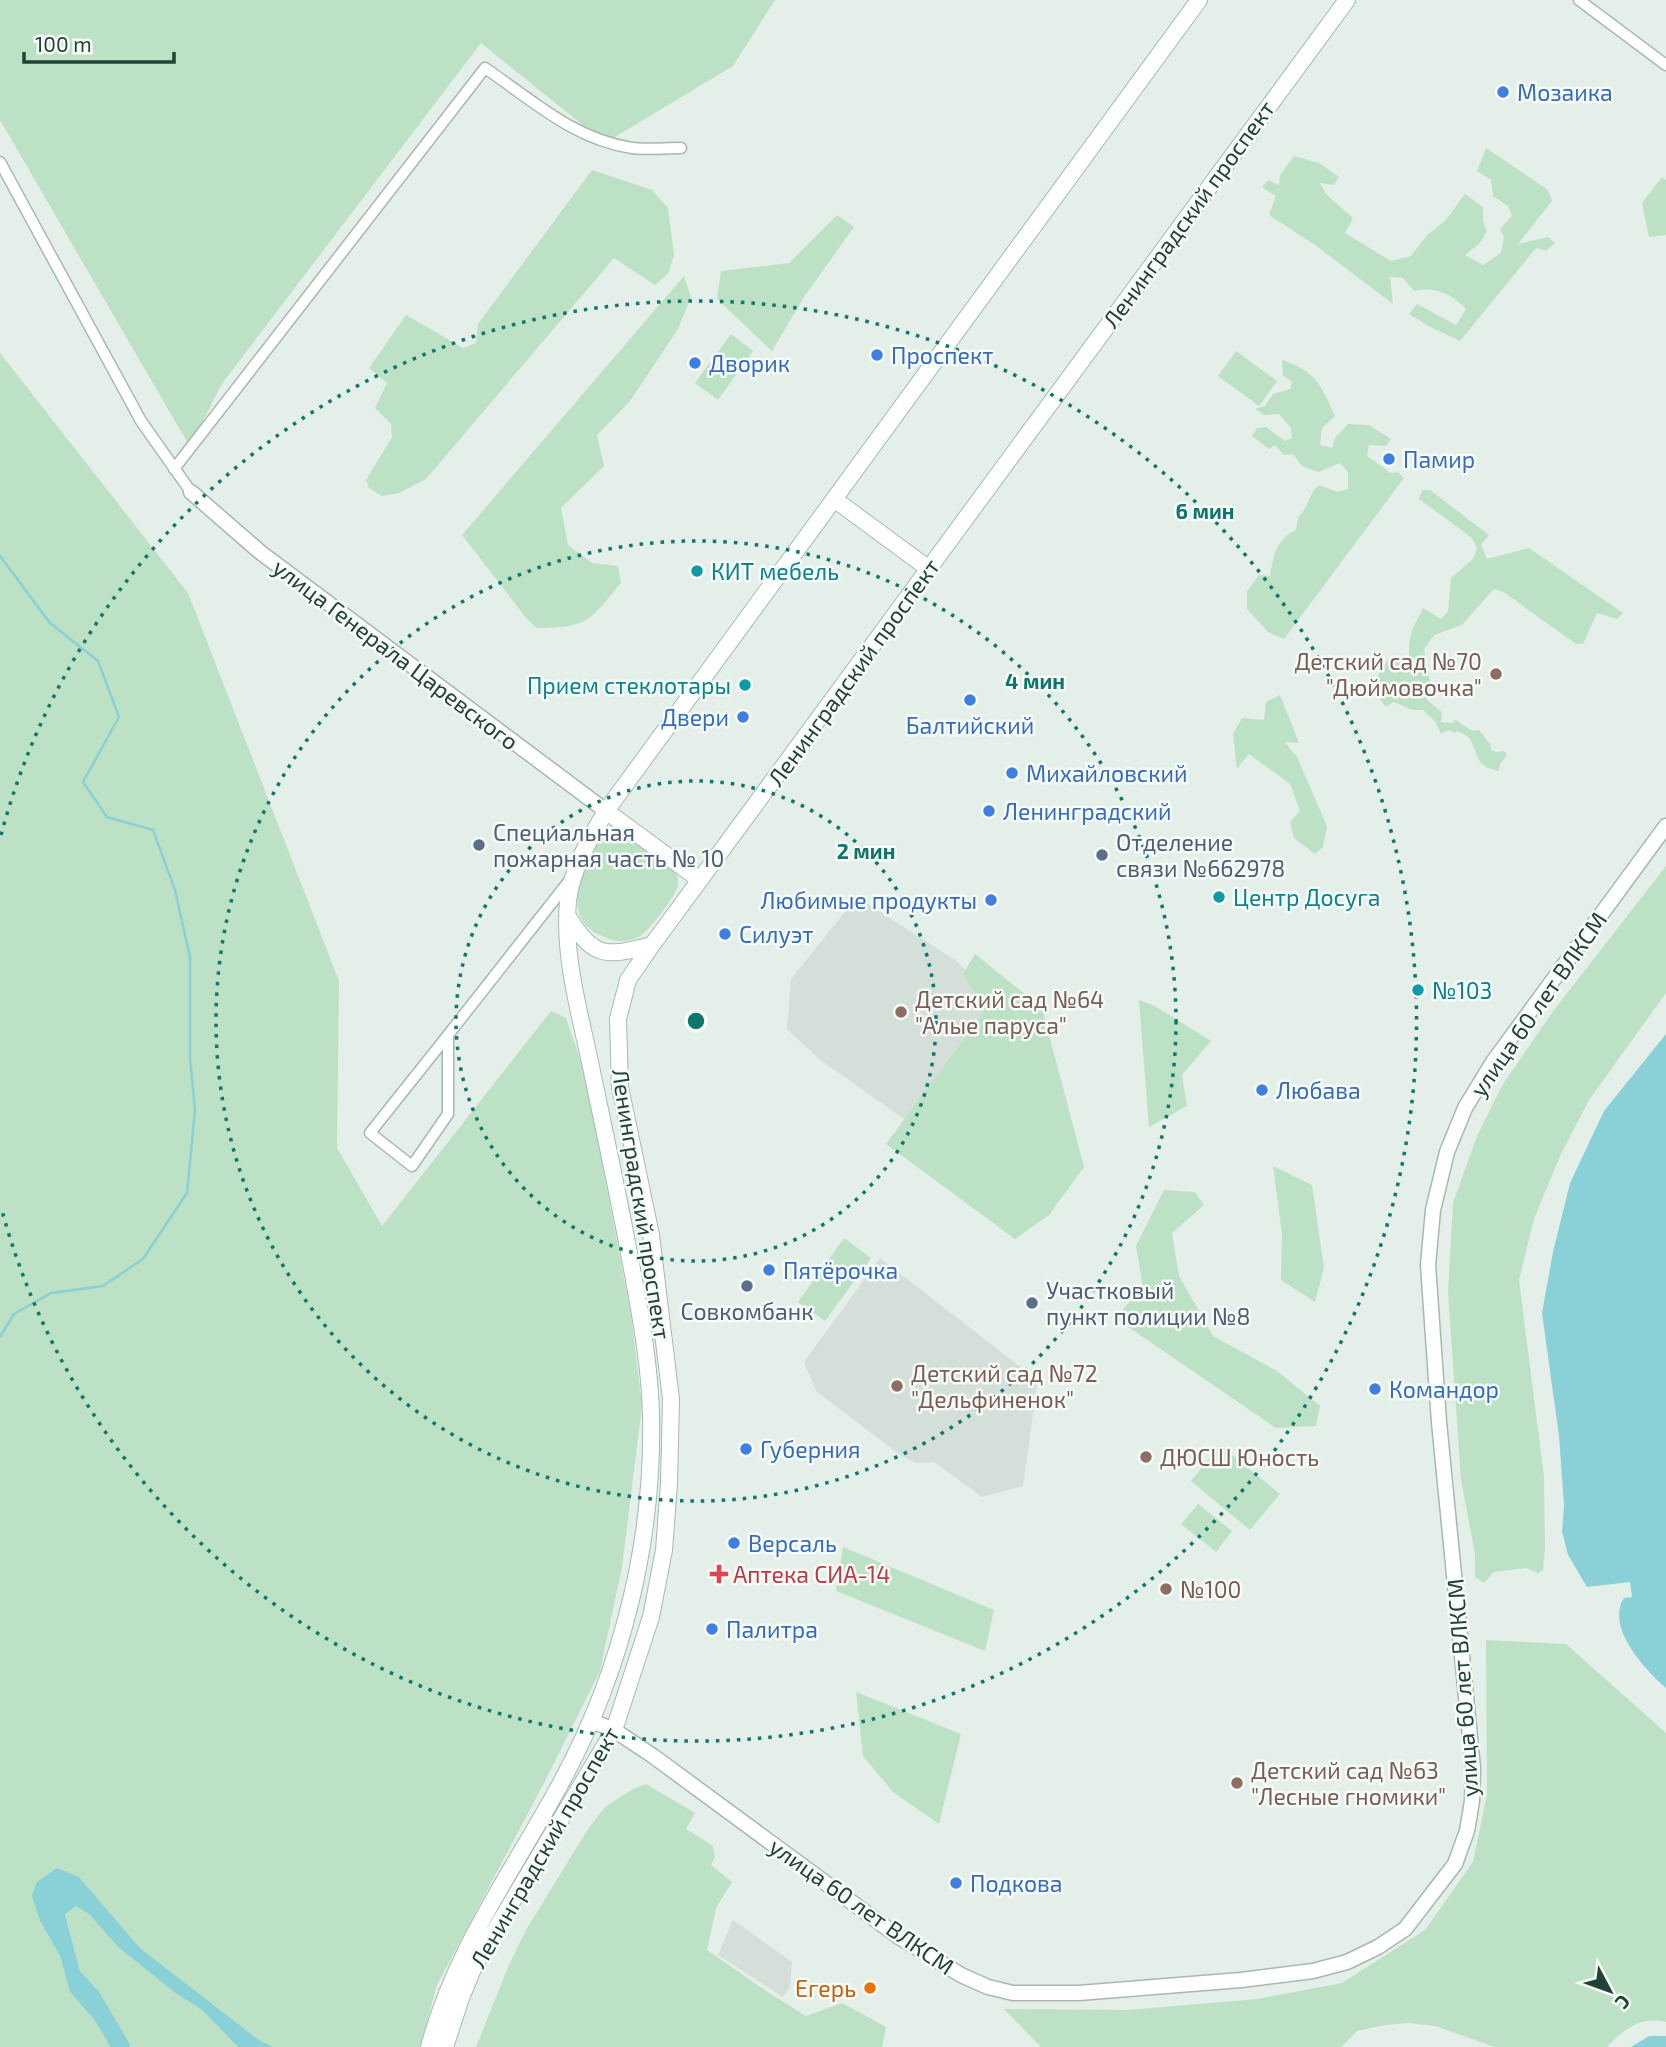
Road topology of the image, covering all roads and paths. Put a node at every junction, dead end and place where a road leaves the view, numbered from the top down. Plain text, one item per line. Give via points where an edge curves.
1 (1199, 0) edge
2 (1347, 0) edge
3 (1579, 0) edge
4 (1666, 65) edge
5 (681, 148) dead end
6 (0, 162) edge
7 (174, 469) junction
8 (191, 492) joint
9 (834, 499) junction
10 (929, 569) junction
11 (606, 811) junction
12 (1666, 826) edge
13 (575, 876) junction
14 (700, 880) junction
15 (568, 916) junction
16 (652, 945) junction
17 (448, 1035) junction
18 (593, 1721) junction
19 (614, 1730) junction
20 (429, 2047) edge
21 (445, 2047) edge

1 - 9 main road, Ленинградский проспект
2 - 10 main road, Ленинградский проспект
3 - 4 street
5 - 7 street via 633,148 589,137 553,118 485,68
6 - 7 street via 141,421
7 - 8 street
8 - 11 street, улица Генерала Царевского via 260,552
9 - 10 main road
9 - 11 main road, Ленинградский проспект
10 - 14 main road, Ленинградский проспект
11 - 13 main road, Ленинградский проспект
11 - 14 main road
12 - 19 street, улица 60 лет ВЛКСМ via 1493,1062 1465,1108 1447,1152 1433,1210 1428,1265 1473,1768 1472,1801 1455,1864 1405,1928 1347,1962 1313,1971 1079,1993 1013,1993 988,1987 899,1937
13 - 15 main road, Ленинградский проспект
13 - 17 street
14 - 16 main road, Ленинградский проспект
15 - 16 main road via 587,944 602,951 617,953
15 - 18 main road, Ленинградский проспект via 571,974 626,1240 651,1395 650,1479 633,1590
16 - 19 main road, Ленинградский проспект via 628,980 618,1019 620,1087 663,1318 671,1399 669,1483 664,1550 651,1617
17 - 17 street via 370,1133 412,1166 448,1114
18 - 19 street, улица 60 лет ВЛКСМ
18 - 20 main road, Ленинградский проспект via 467,1946
19 - 21 main road, Ленинградский проспект via 475,1964

